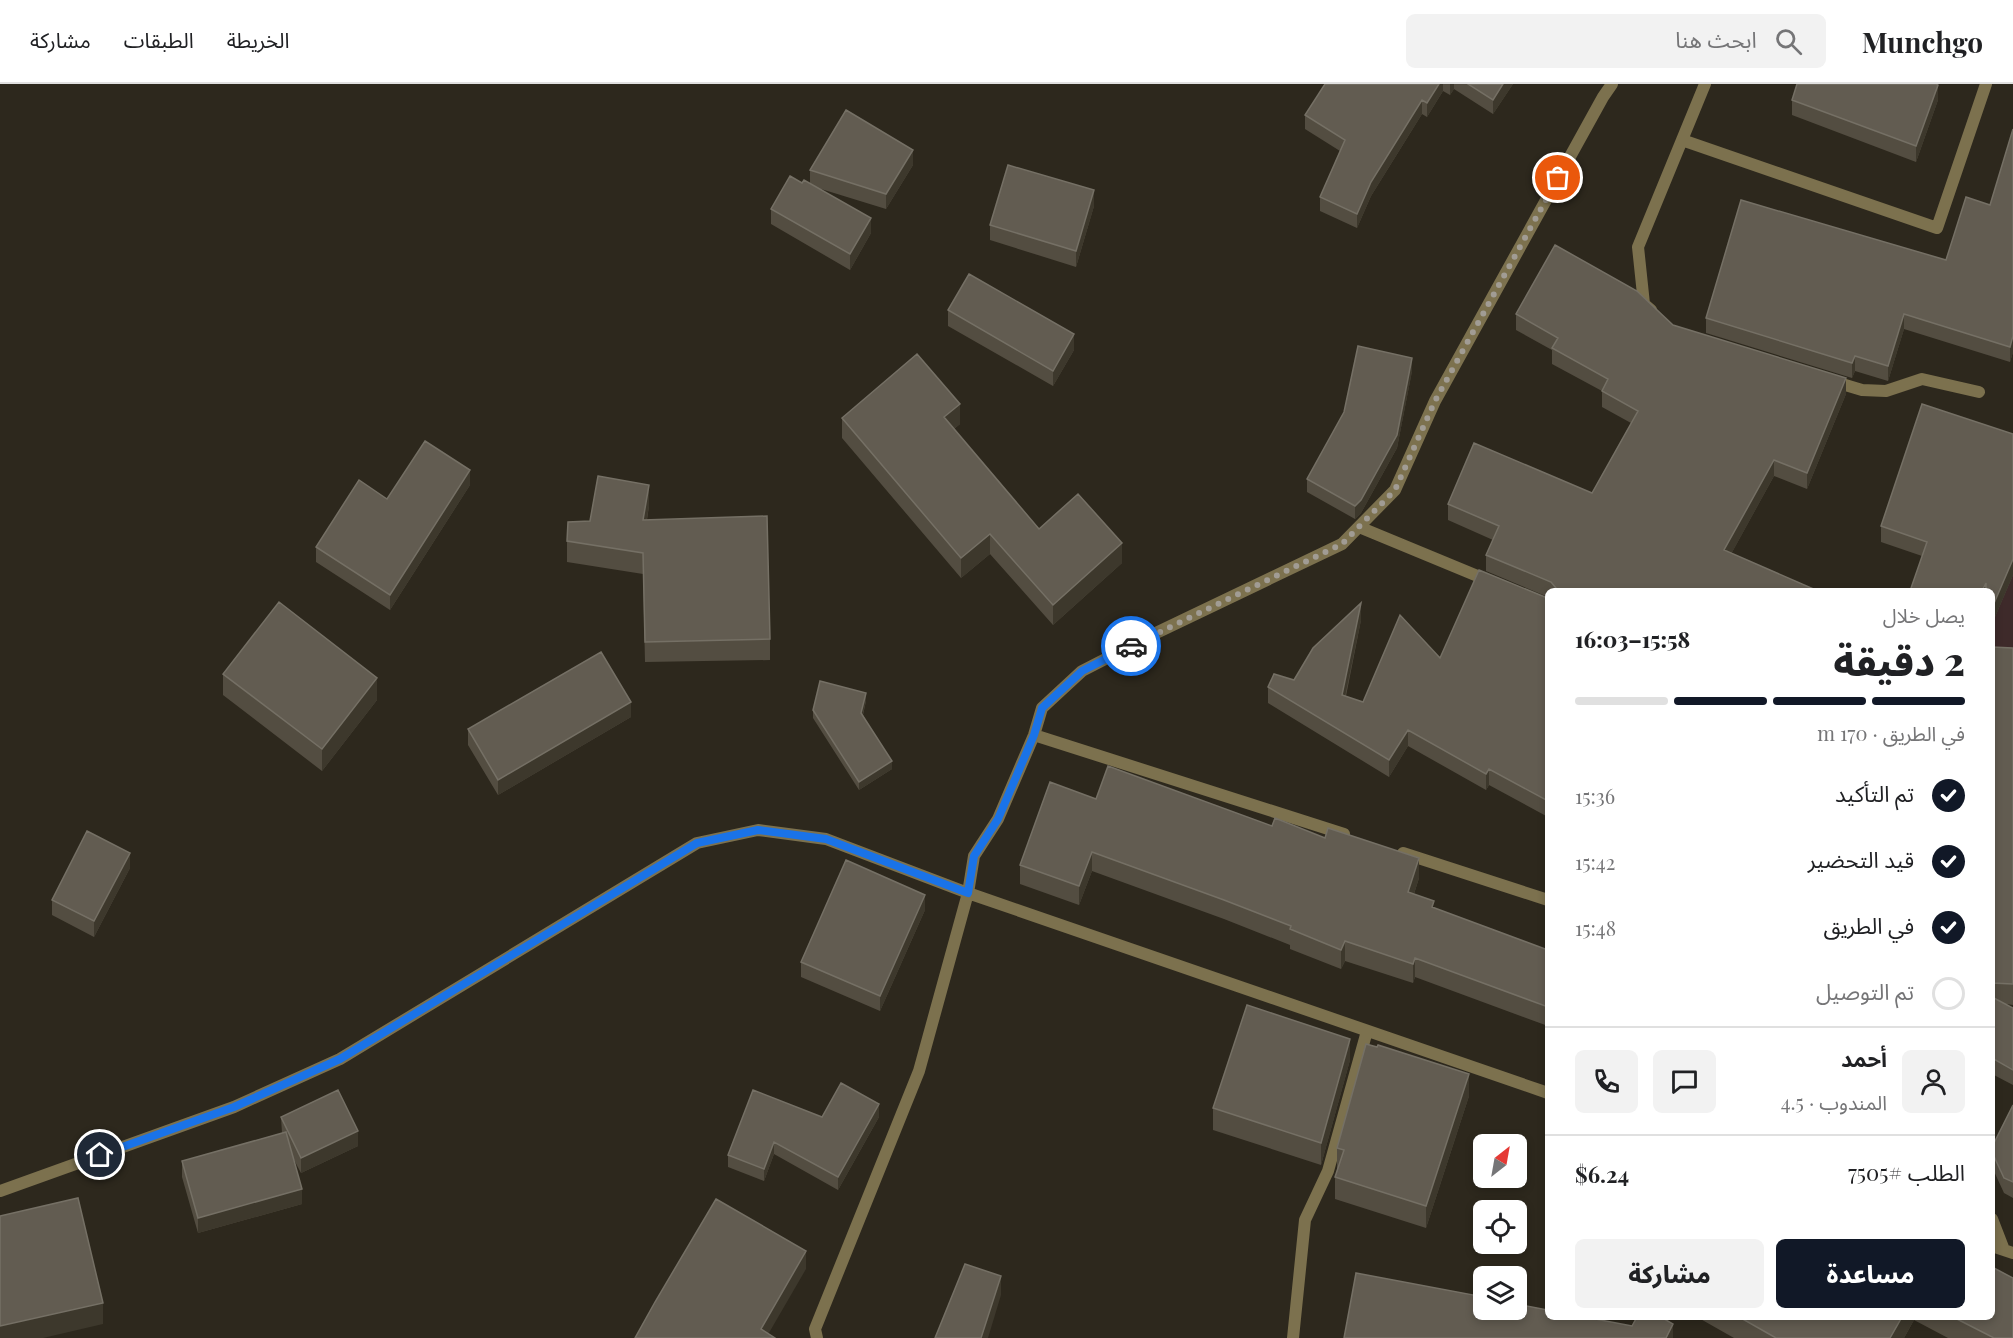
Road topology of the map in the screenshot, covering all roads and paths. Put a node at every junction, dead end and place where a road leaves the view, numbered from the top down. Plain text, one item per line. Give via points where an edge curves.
1 (1612, 84) edge
2 (1705, 84) edge
3 (1983, 85) edge
4 (1682, 140) junction
5 (1660, 319) edge
6 (1818, 377) edge
7 (1979, 393) dead end
8 (1359, 527) junction
9 (1506, 588) edge
10 (1034, 735) junction
11 (1354, 837) edge
12 (1388, 848) edge
13 (968, 893) junction
14 (1545, 899) edge
15 (1367, 1031) junction
16 (1545, 1092) edge
17 (0, 1191) edge
18 (1995, 1228) edge
19 (2003, 1250) edge
20 (817, 1338) edge
21 (1293, 1338) edge

1 - 8 street via 1435,401 1395,490
2 - 4 street
3 - 4 street via 1937,228
4 - 5 street via 1638,247 1644,304
6 - 7 street via 1862,390 1886,391 1922,379
8 - 9 street
8 - 10 street via 1342,544 1082,671 1042,708
10 - 11 street
10 - 13 street via 998,819 974,856
12 - 14 street
13 - 15 street
13 - 17 street via 826,839 758,830 697,843 340,1059 234,1107
13 - 20 street via 919,1071 815,1329
15 - 16 street
15 - 21 street via 1328,1171 1305,1220
18 - 19 street

